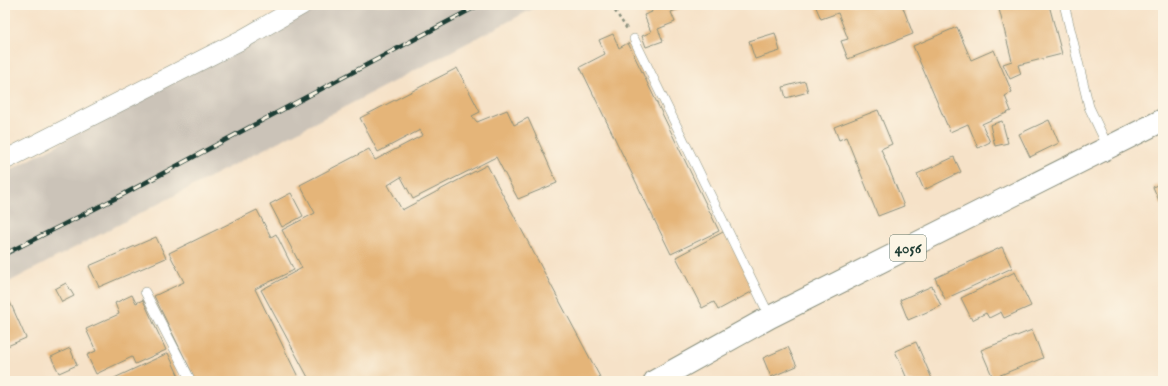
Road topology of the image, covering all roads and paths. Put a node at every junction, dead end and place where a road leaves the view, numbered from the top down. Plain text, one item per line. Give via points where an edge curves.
1 (302, 5) edge
2 (615, 5) edge
3 (1065, 8) dead end
4 (634, 39) joint
5 (1163, 120) edge
6 (1108, 147) junction
7 (5, 160) edge
8 (145, 292) dead end
9 (770, 317) junction
10 (191, 381) edge
11 (655, 381) edge

1 - 7 street via 243,39
2 - 4 path via 615,11
3 - 6 lane via 1089,107
4 - 9 lane
5 - 6 main road, 4056
6 - 9 main road, 4056
8 - 10 lane
9 - 11 main road, 4056

